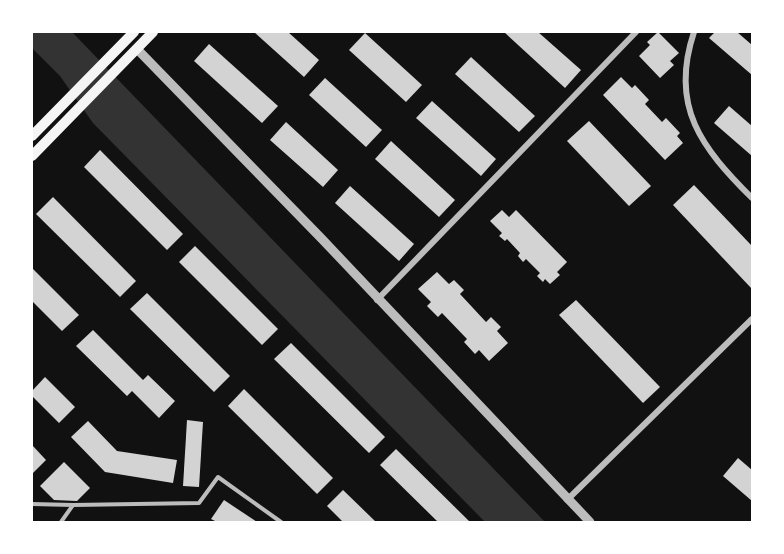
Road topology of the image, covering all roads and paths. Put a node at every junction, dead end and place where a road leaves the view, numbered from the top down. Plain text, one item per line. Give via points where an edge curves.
1 (153, 32) edge
2 (636, 32) edge
3 (694, 32) edge
4 (127, 34) edge
5 (137, 49) junction
6 (32, 136) edge
7 (32, 156) edge
8 (753, 198) edge
9 (377, 300) junction
10 (753, 319) edge
11 (567, 500) junction
12 (32, 504) edge
13 (73, 505) junction
14 (61, 522) edge
15 (281, 522) edge
16 (590, 522) edge

1 - 5 main road
2 - 9 street
3 - 8 street via 686,83 696,132 721,167
4 - 5 main road
4 - 6 main road
5 - 7 main road
5 - 9 street
9 - 11 street
10 - 11 street
11 - 16 street
12 - 13 lane
13 - 14 lane
13 - 15 lane via 199,503 218,477

